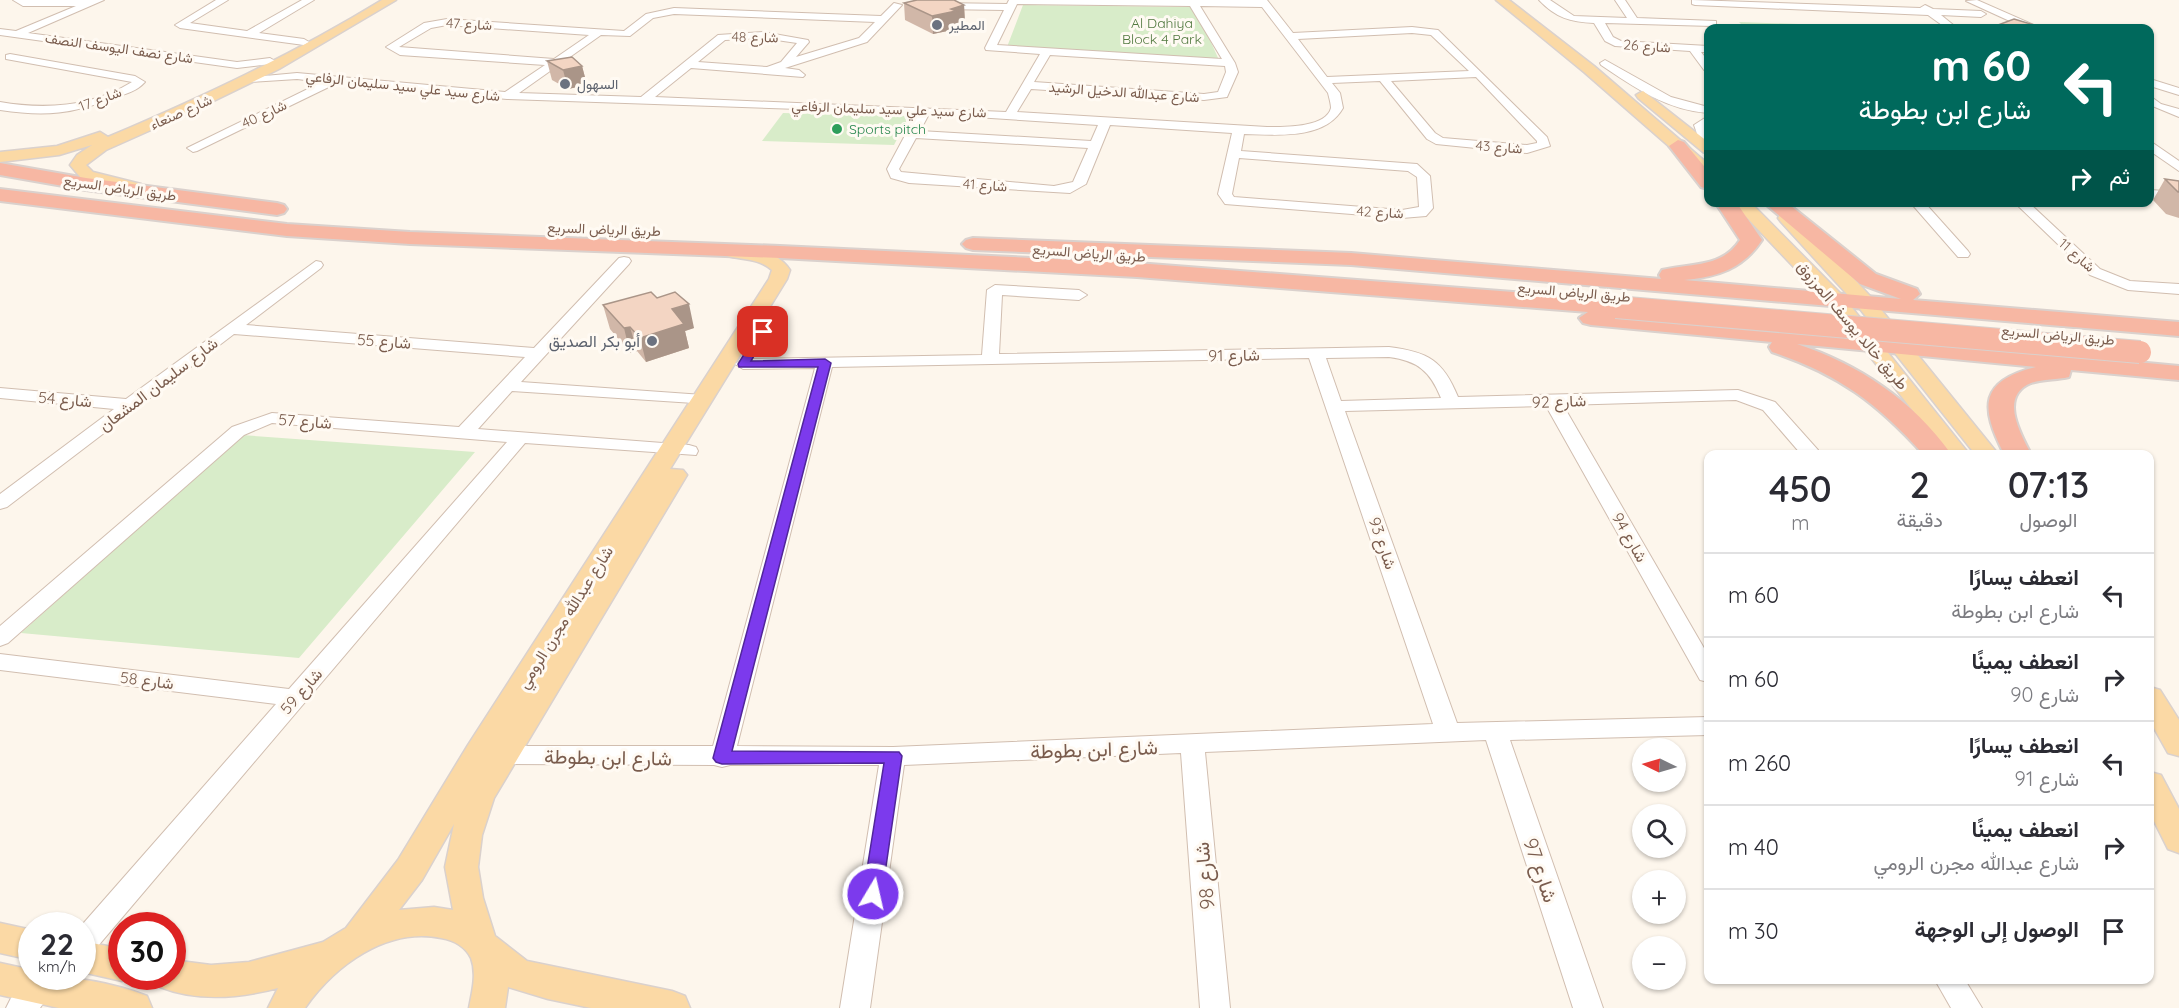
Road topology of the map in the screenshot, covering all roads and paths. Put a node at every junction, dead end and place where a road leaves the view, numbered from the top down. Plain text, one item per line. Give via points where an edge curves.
1 (18, 0) edge
2 (223, 0) edge
3 (309, 0) edge
4 (375, 0) edge
5 (390, 0) edge
6 (696, 0) edge
7 (1502, 0) edge
8 (1524, 0) edge
9 (1544, 0) edge
10 (1620, 0) edge
11 (1840, 0) edge
12 (1915, 0) edge
13 (1168, 1) edge
14 (1694, 1) edge
15 (95, 2) edge
16 (1263, 2) edge
17 (1769, 2) edge
18 (899, 3) edge
19 (950, 3) edge
20 (1013, 3) edge
21 (1192, 3) junction
22 (1967, 3) edge
23 (1950, 5) edge
24 (928, 6) edge
25 (1849, 7) junction
26 (1928, 10) junction
27 (686, 11) junction
28 (1982, 14) junction
29 (885, 19) junction
30 (1598, 20) junction
31 (1634, 21) junction
32 (1712, 24) edge
33 (1947, 24) edge
34 (2004, 24) edge
35 (2022, 24) edge
36 (1704, 25) edge
37 (0, 32) edge
38 (598, 33) junction
39 (15, 34) junction
40 (248, 35) junction
41 (1292, 36) junction
42 (60, 40) junction
43 (304, 42) junction
44 (1693, 48) junction
45 (1704, 49) edge
46 (1047, 51) junction
47 (5, 59) edge
48 (556, 62) junction
49 (786, 62) junction
50 (285, 63) junction
51 (1230, 63) junction
52 (1605, 63) junction
53 (1704, 63) edge
54 (687, 64) junction
55 (767, 70) junction
56 (245, 73) junction
57 (1479, 74) junction
58 (799, 75) dead end
59 (297, 76) junction
60 (1383, 78) junction
61 (335, 80) junction
62 (1325, 80) junction
63 (2154, 84) edge
64 (1026, 85) junction
65 (2179, 93) edge
66 (507, 96) junction
67 (2154, 96) edge
68 (642, 102) junction
69 (2154, 102) edge
70 (0, 106) edge
71 (926, 110) junction
72 (1704, 110) edge
73 (2154, 111) edge
74 (2179, 113) edge
75 (1010, 114) junction
76 (1106, 121) junction
77 (127, 127) junction
78 (146, 128) junction
79 (1239, 130) junction
80 (912, 134) junction
81 (1095, 146) junction
82 (1678, 146) junction
83 (1704, 146) edge
84 (193, 148) dead end
85 (2154, 148) edge
86 (1235, 154) junction
87 (0, 157) edge
88 (2173, 158) edge
89 (2179, 167) edge
90 (0, 169) edge
91 (1704, 169) edge
92 (1704, 178) edge
93 (2154, 194) edge
94 (0, 195) edge
95 (2179, 196) edge
96 (190, 198) junction
97 (1729, 207) edge
98 (1745, 207) edge
99 (1777, 207) edge
100 (1778, 207) edge
101 (1921, 207) edge
102 (2025, 207) edge
103 (680, 249) junction
104 (947, 252) junction
105 (1963, 254) dead end
106 (624, 261) dead end
107 (316, 265) dead end
108 (1594, 280) junction
109 (2179, 289) edge
110 (1757, 293) junction
111 (770, 294) junction
112 (1079, 295) dead end
113 (1833, 298) junction
114 (1863, 300) junction
115 (1620, 308) junction
116 (1973, 311) junction
117 (2102, 322) junction
118 (230, 329) junction
119 (2179, 329) edge
120 (1784, 336) junction
121 (1871, 344) junction
122 (2179, 345) edge
123 (2133, 346) junction
124 (1901, 347) junction
125 (538, 353) junction
126 (1316, 354) junction
127 (2006, 356) junction
128 (2179, 356) edge
129 (990, 359) junction
130 (825, 363) junction
131 (743, 364) junction
132 (2179, 374) edge
133 (508, 386) junction
134 (0, 393) edge
135 (703, 400) junction
136 (1552, 401) junction
137 (1452, 403) junction
138 (131, 405) junction
139 (1336, 406) junction
140 (464, 433) junction
141 (520, 438) junction
142 (1808, 450) edge
143 (1934, 450) edge
144 (1955, 450) edge
145 (1984, 450) edge
146 (2015, 450) edge
147 (680, 451) junction
148 (0, 503) edge
149 (0, 638) edge
150 (0, 662) edge
151 (1704, 667) edge
152 (295, 698) junction
153 (2154, 704) edge
154 (1704, 726) edge
155 (1495, 731) junction
156 (1448, 732) junction
157 (1192, 745) junction
158 (2179, 745) edge
159 (491, 754) junction
160 (893, 756) junction
161 (722, 758) junction
162 (2154, 792) edge
163 (2179, 840) edge
164 (96, 928) edge
165 (0, 938) edge
166 (18, 942) edge
167 (482, 943) junction
168 (348, 945) junction
169 (0, 979) edge
170 (186, 979) edge
171 (1952, 984) edge
172 (31, 998) edge
173 (134, 1008) edge
174 (286, 1008) edge
175 (487, 1008) edge
176 (672, 1008) edge
177 (855, 1008) edge
178 (1215, 1008) edge
179 (1588, 1008) edge
180 (1967, 1008) edge

1 - 15 street
2 - 40 street via 180,25
3 - 40 street
4 - 43 main road, شارع صنعاء
5 - 50 main road, شارع صنعاء
6 - 27 street
7 - 82 main road
8 - 52 main road
9 - 30 street, شارع 26 via 1564,16
10 - 31 street
11 - 25 street
12 - 26 street
13 - 20 street
13 - 21 street
14 - 17 street
14 - 32 street
15 - 39 street
16 - 21 street
16 - 41 street, شارع سيد علي سيد سليمان الرفاعي
17 - 25 street
18 - 29 street, شارع 48
19 - 20 street
19 - 24 street
20 - 46 street via 990,48
21 - 51 street
22 - 23 street
22 - 28 street
22 - 35 street
23 - 26 street
23 - 28 street
25 - 26 street
26 - 33 street
27 - 29 street
27 - 38 street via 650,16 626,34
28 - 34 street
29 - 49 street, شارع 48 via 871,35 852,45
30 - 31 street, شارع 26
30 - 44 street, شارع 26 via 1609,39 1619,44
31 - 36 street, شارع 26
37 - 39 street, شارع نصف اليوسف النصف
38 - 48 street
38 - 48 street, شارع 47 via 447,22 428,25 391,47 400,52
39 - 42 street, شارع نصف اليوسف النصف
40 - 43 street
41 - 57 street, شارع 43 via 1428,30 1438,34
41 - 62 street, شارع سيد علي سيد سليمان الرفاعي
42 - 47 street, شارع 17
42 - 56 street, شارع نصف اليوسف النصف
43 - 56 main road, شارع صنعاء
44 - 45 street, شارع 26
44 - 53 street
46 - 51 street
46 - 64 street, شارع عبدالله الدخيل الرشيد
47 - 70 street, شارع 17 via 139,82 79,108 57,113
48 - 66 street
49 - 54 street, شارع 48 via 804,42 739,35 718,38
49 - 55 street, شارع 48
50 - 56 main road, شارع صنعاء
50 - 59 street, شارع سيد علي سيد سليمان الرفاعي via 283,70
51 - 64 street, شارع عبدالله الدخيل الرشيد via 1232,72 1225,93 1220,96
52 - 72 street via 1662,99
52 - 83 main road
54 - 55 street, شارع 48
54 - 68 street, شارع 48
55 - 58 street, شارع 48
56 - 59 street, شارع سيد علي سيد سليمان الرفاعي
56 - 77 main road, شارع صنعاء
56 - 78 main road, شارع صنعاء
57 - 60 street
57 - 60 street, شارع 43 via 1545,146 1527,149 1440,141 1431,136
59 - 61 street, شارع سيد علي سيد سليمان الرفاعي
60 - 62 street
61 - 66 street, شارع سيد علي سيد سليمان الرفاعي
61 - 84 street, شارع 40
62 - 79 street, شارع سيد علي سيد سليمان الرفاعي via 1339,107 1332,118 1298,129
63 - 65 street
64 - 75 street, شارع عبدالله الدخيل الرشيد
65 - 67 street
66 - 68 street, شارع سيد علي سيد سليمان الرفاعي
68 - 71 street, شارع سيد علي سيد سليمان الرفاعي
69 - 74 street
71 - 75 street, شارع سيد علي سيد سليمان الرفاعي
71 - 80 street, شارع 41
73 - 74 street
75 - 76 street, شارع سيد علي سيد سليمان الرفاعي
76 - 79 street, شارع سيد علي سيد سليمان الرفاعي
76 - 81 street, شارع 41
77 - 78 main road
77 - 87 main road, شارع صنعاء via 59,150
78 - 96 main road, شارع صنعاء via 90,153 78,165 99,179
79 - 86 street, شارع 42
80 - 81 street
80 - 81 street, شارع 41 via 893,169 900,177 1054,190 1080,184
82 - 91 main road
82 - 92 highway
85 - 88 street
86 - 86 street, شارع 42 via 1224,194 1230,201 1402,214 1421,213 1426,208 1423,176 1412,167
88 - 89 street
90 - 96 highway, طريق الرياض السريع
93 - 95 street
94 - 103 highway, طريق الرياض السريع via 299,230
96 - 104 highway, طريق الرياض السريع via 472,224
97 - 108 highway via 1751,240 1736,259 1677,274
98 - 113 main road, طريق خالد يوسف المرزوق
99 - 114 main road, طريق خالد يوسف المرزوق
100 - 117 highway via 1856,270 1886,287 1933,298
101 - 105 street
102 - 109 street, شارع 11 via 2095,272 2117,282
103 - 104 highway, طريق الرياض السريع
103 - 111 main road, شارع عبدالله مجرن الرومي via 745,253 776,262 781,270
104 - 108 highway via 1055,245 1304,256
104 - 115 highway, طريق الرياض السريع via 1196,260
104 - 115 highway via 1229,289
106 - 125 street
107 - 118 street, شارع سليمان المشعان
108 - 110 highway
110 - 113 highway
110 - 120 highway via 1809,311 1815,321 1812,329
111 - 131 main road, شارع عبدالله مجرن الرومي via 780,294 782,300
111 - 135 main road, شارع عبدالله مجرن الرومي
112 - 129 street via 995,290
113 - 114 highway
113 - 121 main road, طريق خالد يوسف المرزوق
114 - 116 highway
114 - 124 main road, طريق خالد يوسف المرزوق
115 - 120 highway
115 - 123 highway, طريق الرياض السريع, bridge
115 - 143 highway via 1812,356 1870,386 1896,407
116 - 117 highway
116 - 127 highway via 1949,316 1945,322 1947,329 1969,345
117 - 119 highway
118 - 125 street, شارع 55
118 - 138 street, شارع سليمان المشعان
120 - 121 highway
121 - 124 highway
121 - 144 main road, طريق خالد يوسف المرزوق
122 - 123 highway, طريق الرياض السريع
123 - 128 highway, طريق الرياض السريع
124 - 127 highway
124 - 145 main road, طريق خالد يوسف المرزوق
125 - 133 street
126 - 129 street, شارع 91
126 - 137 street, شارع 91 via 1389,352 1415,356 1438,371
126 - 139 street, شارع 93
127 - 132 highway
129 - 130 street, شارع 91
130 - 131 street, شارع 91
130 - 161 street
131 - 147 main road, شارع عبدالله مجرن الرومي
132 - 146 highway via 2044,372 2008,385 2000,397 2000,414
133 - 135 street
133 - 140 street
134 - 138 street, شارع 54
135 - 147 main road, شارع عبدالله مجرن الرومي
136 - 137 street, شارع 92
136 - 142 street, شارع 92 via 1738,395 1764,403 1778,414
136 - 151 street, شارع 94
137 - 139 street, شارع 92
138 - 148 street, شارع سليمان المشعان
139 - 156 street, شارع 93
140 - 141 street, شارع 57
140 - 149 street, شارع 57 via 272,418 256,422 238,431
141 - 147 street, شارع 57
141 - 152 street, شارع 59
147 - 159 main road, شارع عبدالله مجرن الرومي
150 - 152 street, شارع 58
152 - 164 street, شارع 59
153 - 158 main road
154 - 155 street, شارع ابن بطوطة
155 - 156 street, شارع ابن بطوطة
155 - 179 street, شارع 97
156 - 157 street, شارع ابن بطوطة
157 - 160 street, شارع ابن بطوطة
157 - 178 street, شارع 98
159 - 161 street, شارع ابن بطوطة
159 - 167 main road, شارع عبدالله مجرن الرومي via 464,833 460,873
159 - 168 main road, شارع عبدالله مجرن الرومي via 410,870
160 - 161 street, شارع ابن بطوطة
160 - 177 street
162 - 163 main road
165 - 166 main road
167 - 168 main road via 461,927 439,921 413,921 386,927
167 - 175 main road, شارع عبدالله مجرن الرومي via 492,966
167 - 176 main road via 517,974
168 - 170 main road via 296,967 247,980 201,983
168 - 174 main road via 312,972
169 - 172 main road
171 - 180 street
172 - 173 main road

